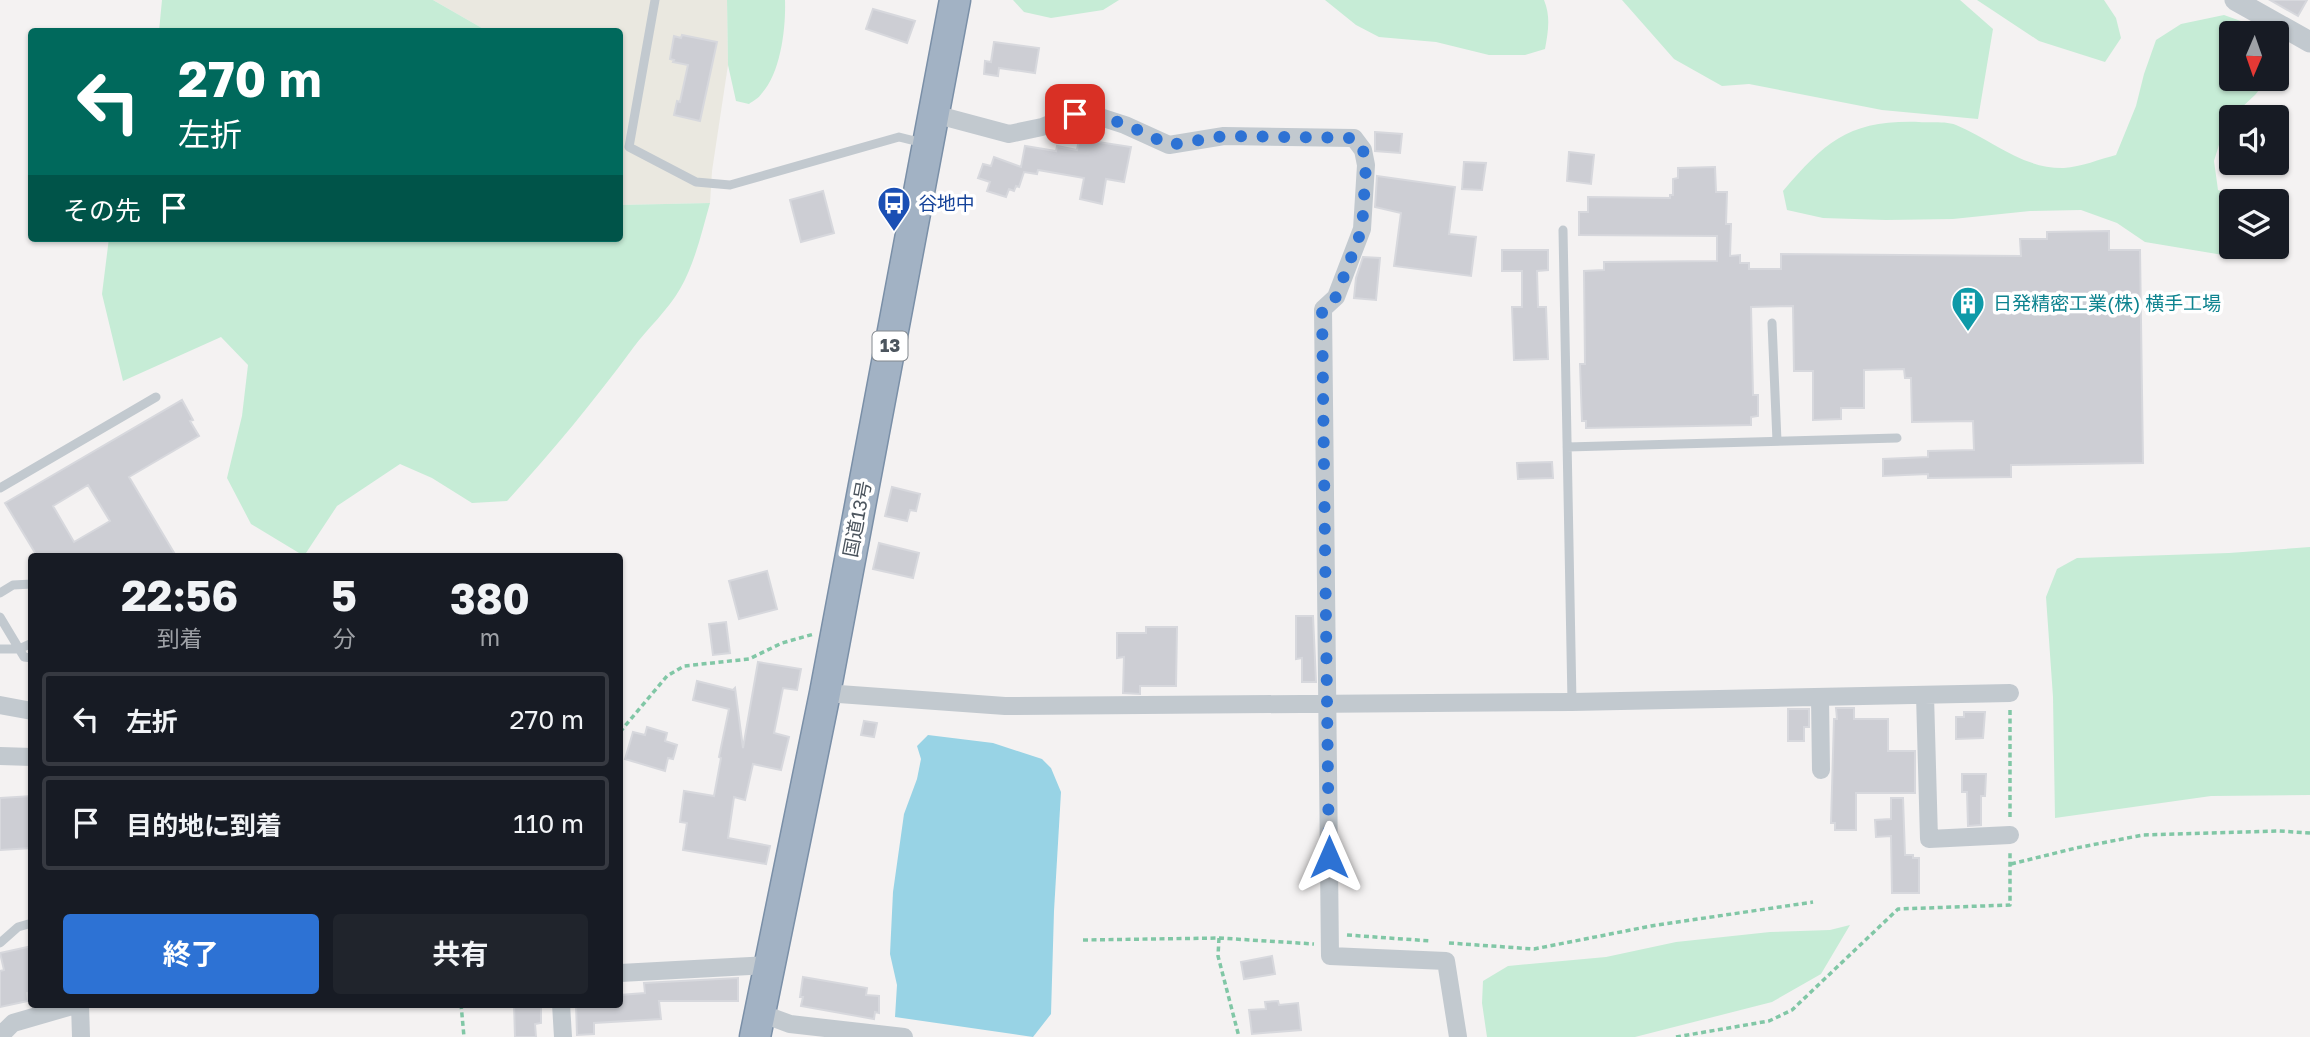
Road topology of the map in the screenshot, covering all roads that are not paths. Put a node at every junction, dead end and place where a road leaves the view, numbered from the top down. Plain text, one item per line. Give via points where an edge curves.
1 (655, 0) edge
2 (956, 0) edge
3 (2235, 0) edge
4 (2310, 43) edge
5 (934, 114) junction
6 (928, 144) junction
7 (1563, 230) dead end
8 (1772, 323) dead end
9 (156, 397) dead end
10 (1897, 438) dead end
11 (1777, 441) junction
12 (1567, 447) junction
13 (0, 488) edge
14 (28, 584) edge
15 (0, 593) edge
16 (0, 617) edge
17 (28, 645) edge
18 (0, 649) edge
19 (19, 649) junction
20 (28, 658) edge
21 (825, 692) junction
22 (2010, 693) road end
23 (1925, 695) junction
24 (1820, 697) junction
25 (1573, 702) junction
26 (1328, 704) junction
27 (0, 705) edge
28 (28, 710) edge
29 (0, 756) edge
30 (28, 757) edge
31 (1821, 770) dead end
32 (2010, 835) road end
33 (28, 924) edge
34 (0, 943) edge
35 (768, 965) junction
36 (623, 973) edge
37 (66, 1008) edge
38 (80, 1008) edge
39 (561, 1008) edge
40 (757, 1025) edge
41 (0, 1036) edge
42 (81, 1037) edge
43 (563, 1037) edge
44 (904, 1037) edge
45 (1458, 1037) edge

1 - 6 lane via 629,147 696,182 730,185 899,137
2 - 5 highway, 国道13号 / 13
3 - 4 street
5 - 6 highway, 国道13号 / 13
5 - 26 street via 1009,134 1085,114 1125,124 1169,145 1224,136 1354,138 1363,150 1362,229 1336,297 1322,309
6 - 21 highway, 国道13号 / 13
7 - 12 lane
8 - 11 lane
9 - 13 lane
10 - 11 lane
11 - 12 lane
12 - 25 lane
14 - 15 lane via 13,585
16 - 19 lane
17 - 19 lane
18 - 19 lane
19 - 20 lane
21 - 26 street via 1005,706
21 - 35 highway, 国道13号 / 13
22 - 23 street
23 - 24 street
23 - 32 street via 1929,839
24 - 25 street
24 - 31 street
25 - 26 street
26 - 45 street via 1330,956 1446,961
27 - 28 street
29 - 30 street
33 - 34 lane
35 - 36 street
35 - 40 highway, 国道13号 / 13
37 - 41 street via 13,1023
38 - 42 street
39 - 43 street
40 - 44 street via 790,1024

